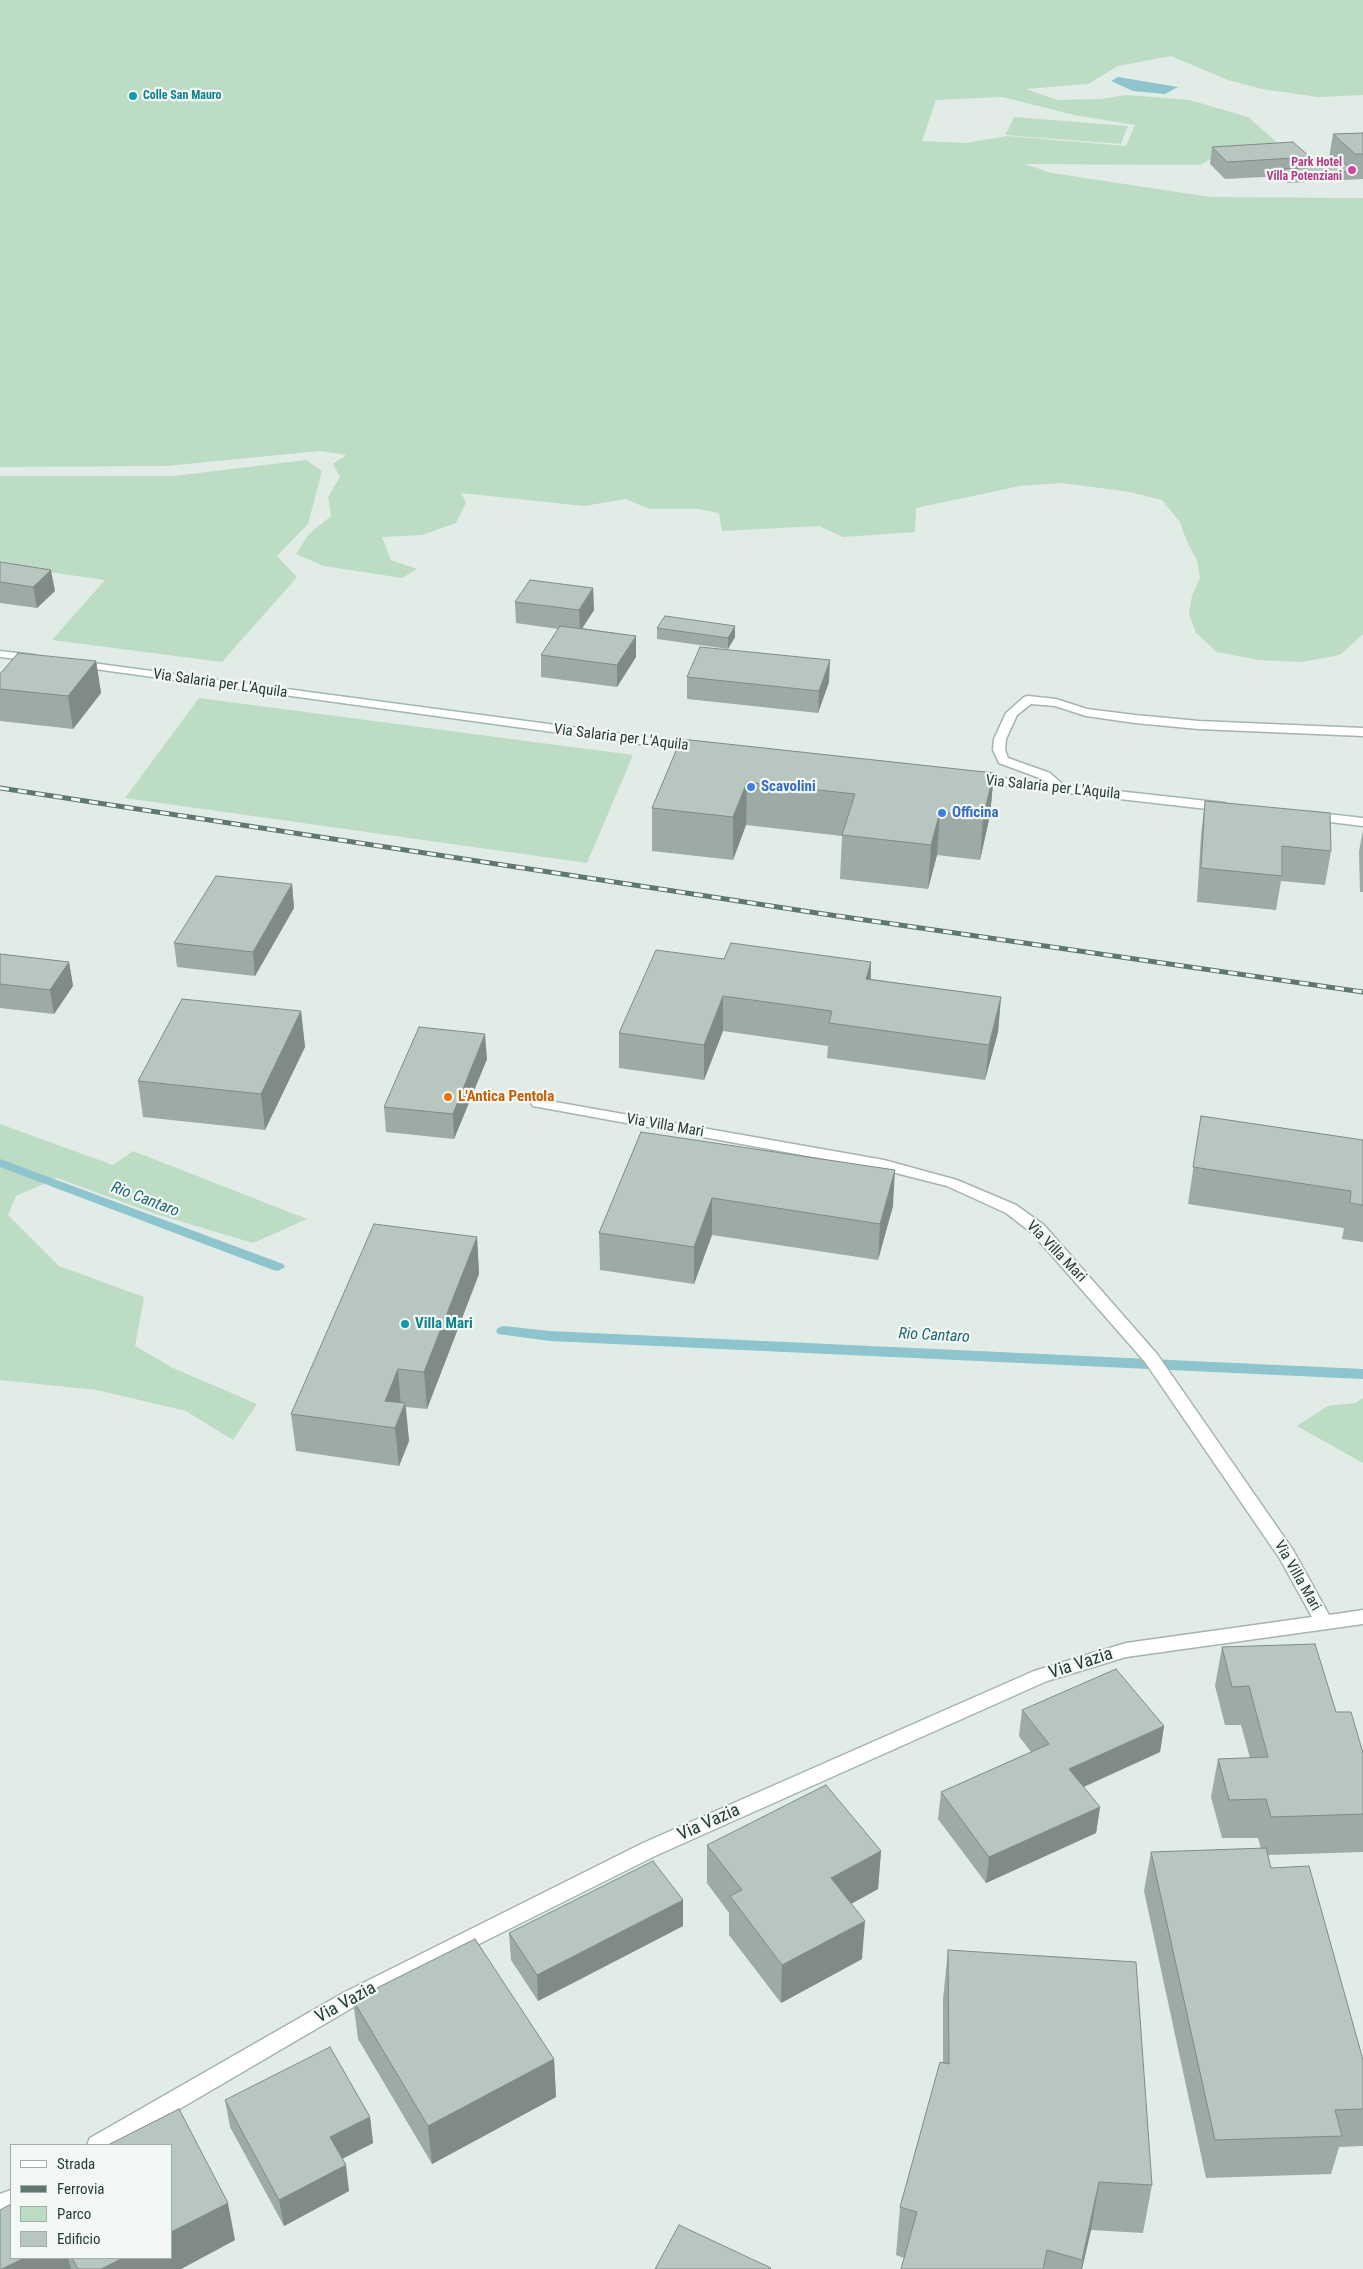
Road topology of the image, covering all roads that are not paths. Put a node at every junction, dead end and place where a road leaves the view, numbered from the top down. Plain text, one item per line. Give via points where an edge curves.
1 (0, 654) edge
2 (49, 660) edge
3 (69, 663) edge
4 (1363, 732) edge
5 (709, 749) edge
6 (963, 778) edge
7 (1062, 789) junction
8 (1238, 808) edge
9 (1296, 815) edge
10 (1363, 822) edge
11 (538, 1103) dead end
12 (1363, 1617) edge
13 (1324, 1622) junction
14 (100, 2144) edge

1 - 2 street
3 - 5 street, Via Salaria per L'Aquila
4 - 7 street via 1144,720 1028,700 1012,713 1000,739 999,750 1003,760 1046,776
6 - 7 street, Via Salaria per L'Aquila
7 - 8 street, Via Salaria per L'Aquila
9 - 10 street
11 - 13 street, Via Villa Mari via 884,1165 952,1183 1011,1209 1038,1229 1151,1358 1287,1555
12 - 13 street, Via Vazia
13 - 14 street, Via Vazia via 1126,1650 1042,1676 650,1849 350,1999

